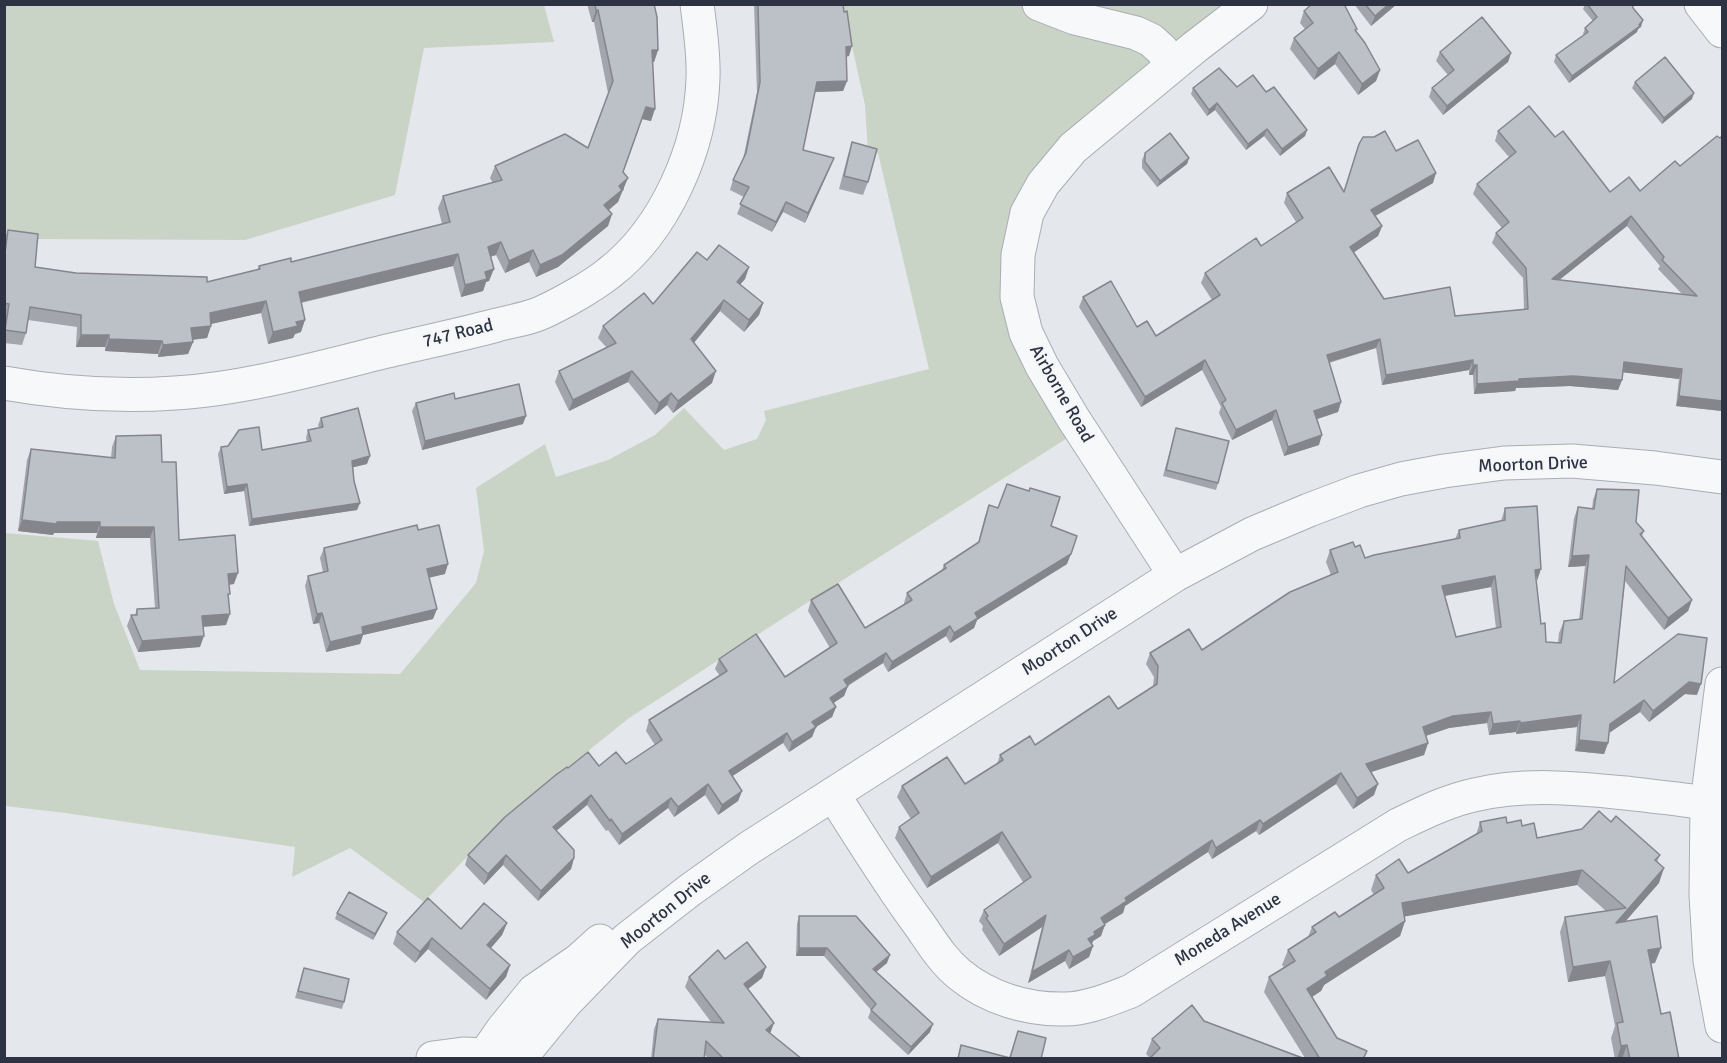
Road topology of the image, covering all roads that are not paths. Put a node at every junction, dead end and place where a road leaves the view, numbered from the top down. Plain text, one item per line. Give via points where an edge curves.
1 (697, 4) edge
2 (1039, 4) edge
3 (1251, 4) edge
4 (1701, 4) edge
5 (1722, 31) edge
6 (1172, 66) junction
7 (4, 383) edge
8 (1722, 477) edge
9 (1175, 575) junction
10 (1722, 684) edge
11 (833, 795) junction
12 (1707, 803) junction
13 (661, 913) junction
14 (1722, 1026) edge
15 (527, 1056) edge
16 (484, 1057) edge
17 (433, 1059) edge

1 - 7 street, 747 Road via 703,80 691,150 673,192 639,245 609,273 574,295 540,313 479,330 219,388 176,393 88,394
2 - 6 street via 1136,33 1162,50
3 - 6 street, Airborne Road
4 - 5 street
6 - 9 street, Airborne Road via 1073,148 1043,184 1027,213 1018,255 1017,297 1026,333 1042,366
8 - 9 street, Moorton Drive via 1572,461 1504,463 1444,471 1369,488 1309,510 1252,534
9 - 11 street, Moorton Drive
10 - 12 street
11 - 12 street, Moneda Avenue via 900,899 958,973 999,998 1034,1008 1066,1009 1131,991 1398,825 1443,804 1519,788 1600,791
11 - 13 street, Moorton Drive via 741,854
12 - 14 street via 1710,961
13 - 15 street, Moorton Drive via 627,939 566,1002
13 - 16 street via 625,917 579,960 534,991
16 - 17 street via 464,1054

